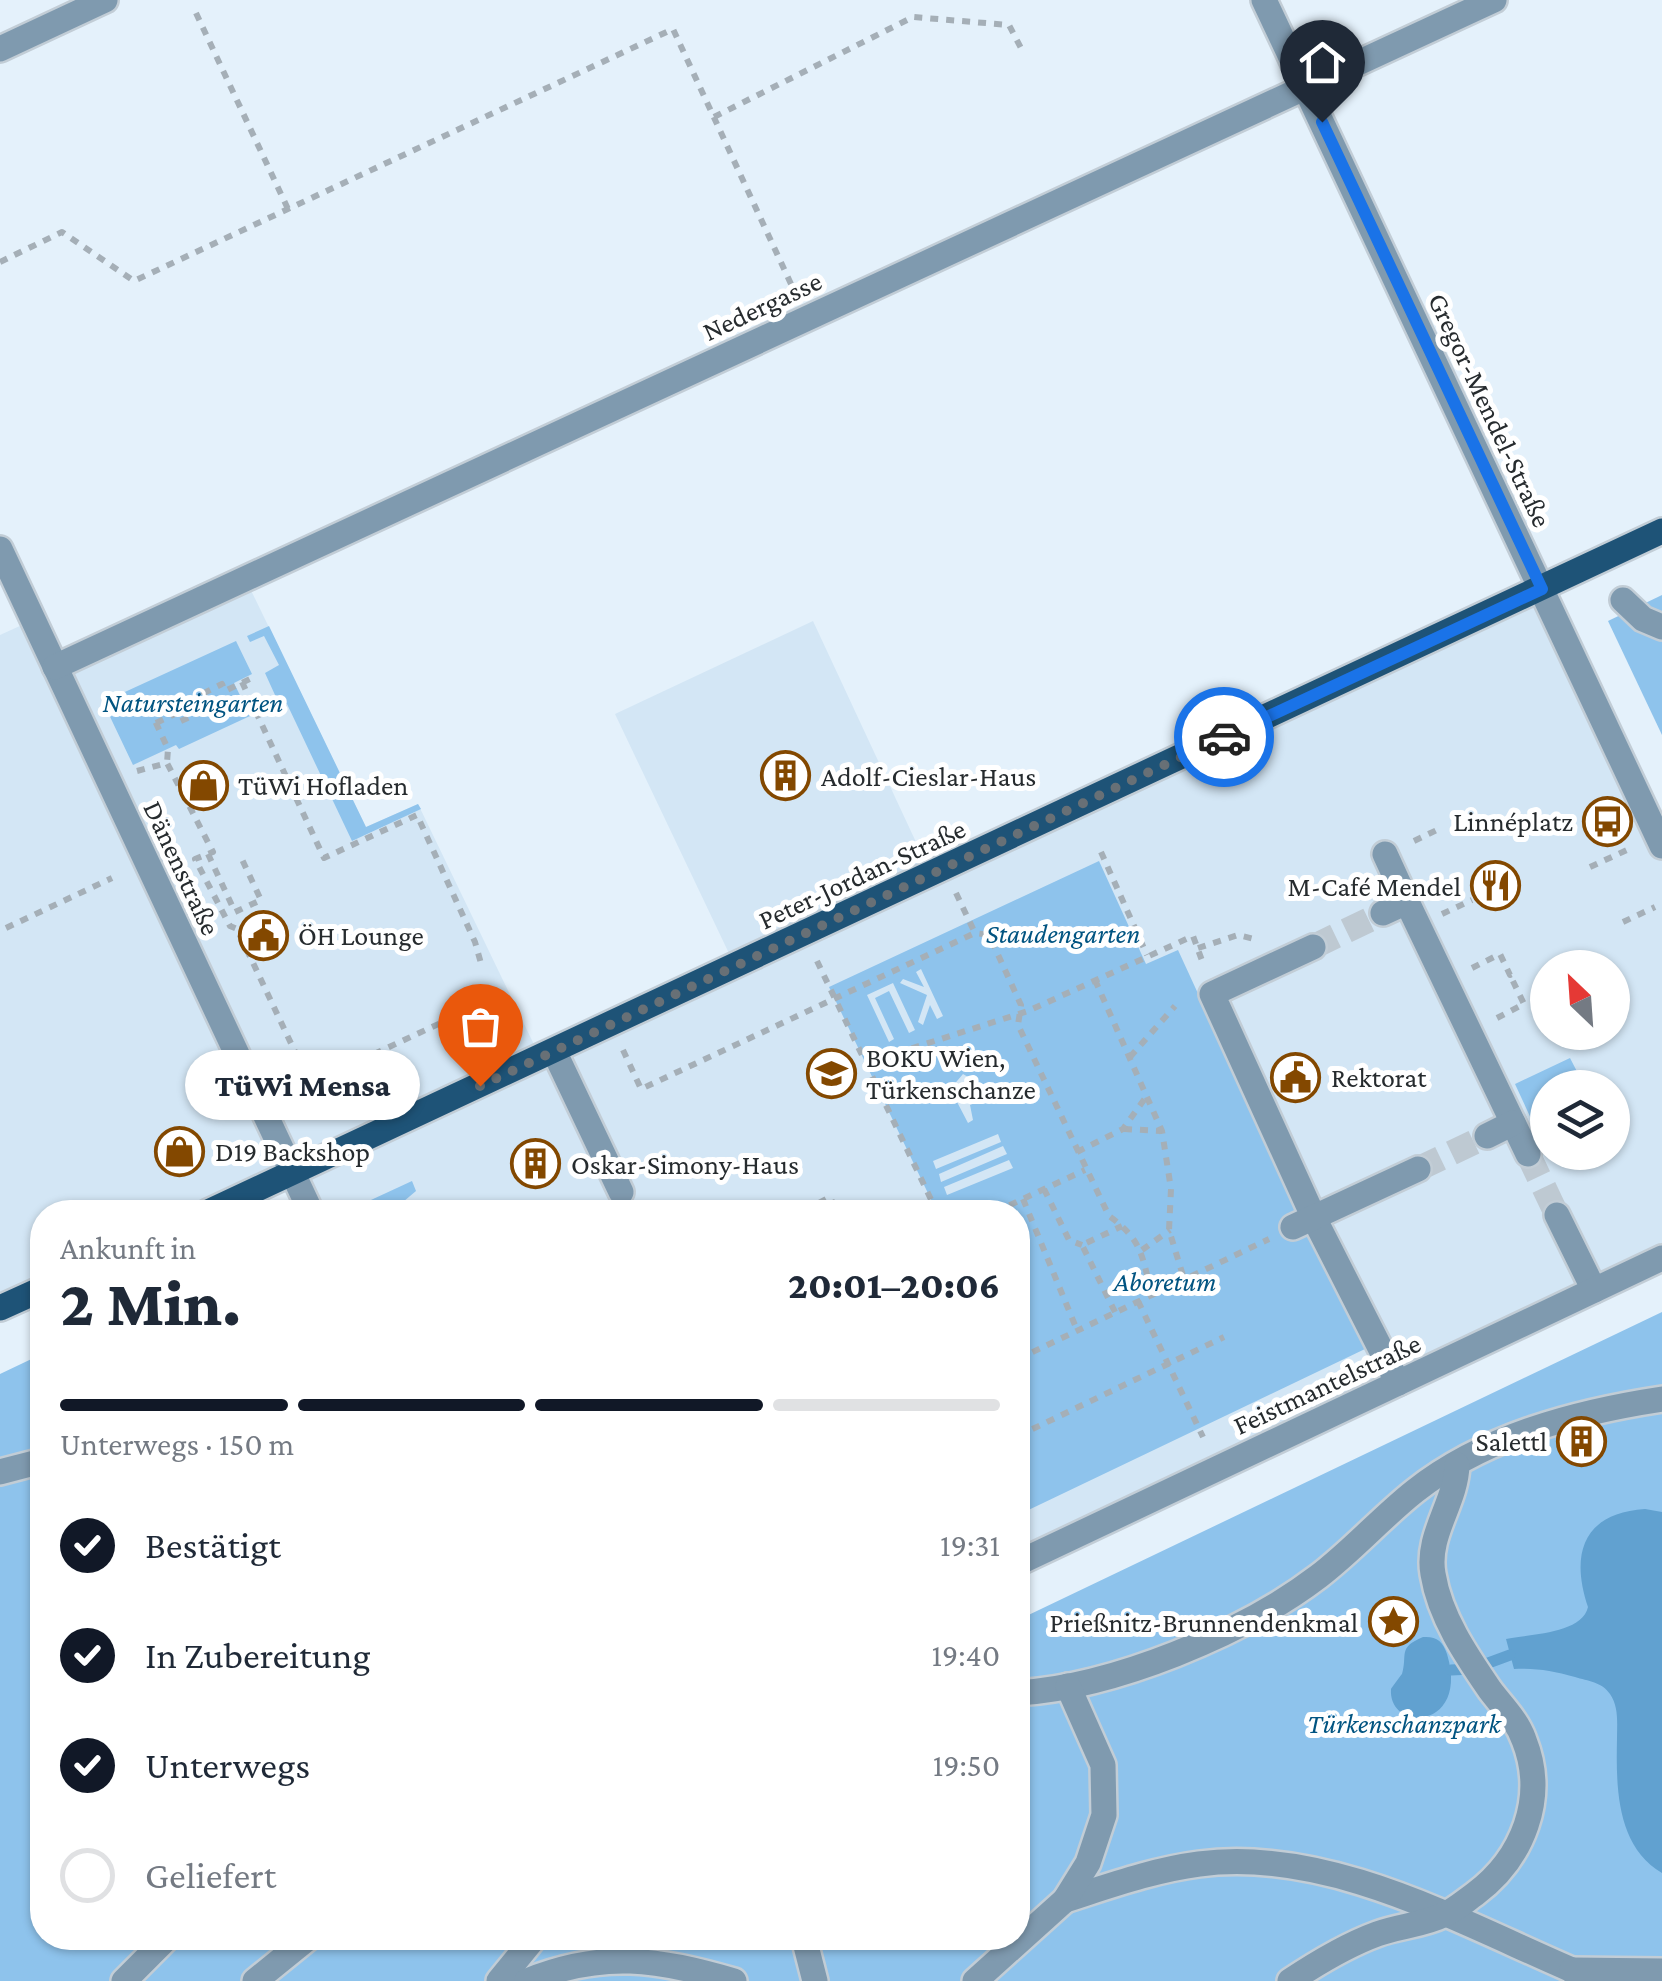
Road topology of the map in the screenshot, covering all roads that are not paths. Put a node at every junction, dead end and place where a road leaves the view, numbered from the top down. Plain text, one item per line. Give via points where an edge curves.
1 (105, 0) edge
2 (1264, 0) edge
3 (1494, 0) edge
4 (0, 50) edge
5 (1306, 89) junction
6 (1662, 531) edge
7 (0, 548) edge
8 (1542, 589) junction
9 (1623, 600) dead end
10 (1662, 627) edge
11 (55, 667) junction
12 (1662, 846) edge
13 (1386, 854) dead end
14 (1408, 902) junction
15 (1383, 913) tunnel mouth
16 (1313, 946) tunnel mouth
17 (554, 1051) junction
18 (1513, 1124) junction
19 (1488, 1136) tunnel mouth
20 (1528, 1154) tunnel mouth
21 (1418, 1168) tunnel mouth
22 (292, 1173) junction
23 (621, 1192) dead end
24 (234, 1200) edge
25 (305, 1200) edge
26 (1556, 1215) tunnel mouth
27 (1304, 1222) junction
28 (1662, 1258) edge
29 (1594, 1290) junction
30 (30, 1294) edge
31 (0, 1308) edge
32 (1398, 1383) junction
33 (1662, 1399) edge
34 (30, 1464) edge
35 (1457, 1465) junction
36 (0, 1472) edge
37 (1030, 1557) edge
38 (1068, 1686) junction
39 (1030, 1691) edge
40 (1065, 1900) junction
41 (1444, 1916) junction
42 (1030, 1932) edge
43 (155, 1950) edge
44 (293, 1950) edge
45 (524, 1950) edge
46 (807, 1950) edge
47 (1009, 1950) edge
48 (1662, 1971) edge
49 (1576, 1976) edge
50 (124, 1981) edge
51 (255, 1981) edge
52 (499, 1981) edge
53 (527, 1981) edge
54 (734, 1981) edge
55 (815, 1981) edge
56 (975, 1981) edge
57 (1290, 1981) edge

1 - 4 street
2 - 5 street, Gregor-Mendel-Straße
3 - 5 street, Nedergasse
5 - 8 street, Gregor-Mendel-Straße
5 - 11 street, Nedergasse
6 - 8 main road
7 - 11 street, Dänenstraße
8 - 12 street, Gregor-Mendel-Straße
8 - 17 main road, Peter-Jordan-Straße
9 - 10 street
11 - 22 street, Dänenstraße
13 - 14 street
14 - 15 street
14 - 18 street
16 - 27 street via 1212,994
17 - 22 main road, Peter-Jordan-Straße
17 - 23 street
18 - 19 street
18 - 20 street
21 - 27 street
22 - 24 main road, Peter-Jordan-Straße
22 - 25 street, Dänenstraße
26 - 29 street
27 - 32 street
28 - 29 street, Feistmantelstraße
29 - 32 street, Feistmantelstraße
30 - 31 main road
32 - 37 street, Feistmantelstraße
33 - 35 street via 1530,1429
34 - 36 street
35 - 38 street via 1416,1490 1317,1578 1268,1610 1172,1655
35 - 41 street via 1457,1484 1432,1548 1432,1572 1453,1632 1524,1740 1532,1784 1522,1840 1502,1872
38 - 39 street
38 - 40 street via 1094,1738 1105,1784 1104,1815 1088,1863
40 - 41 street via 1201,1863 1264,1862 1337,1874
40 - 42 street
41 - 49 street
41 - 57 street via 1374,1935
43 - 50 street
44 - 51 street
45 - 52 street
46 - 55 street
47 - 56 street
48 - 49 street
53 - 54 street via 572,1966 632,1960 672,1963

